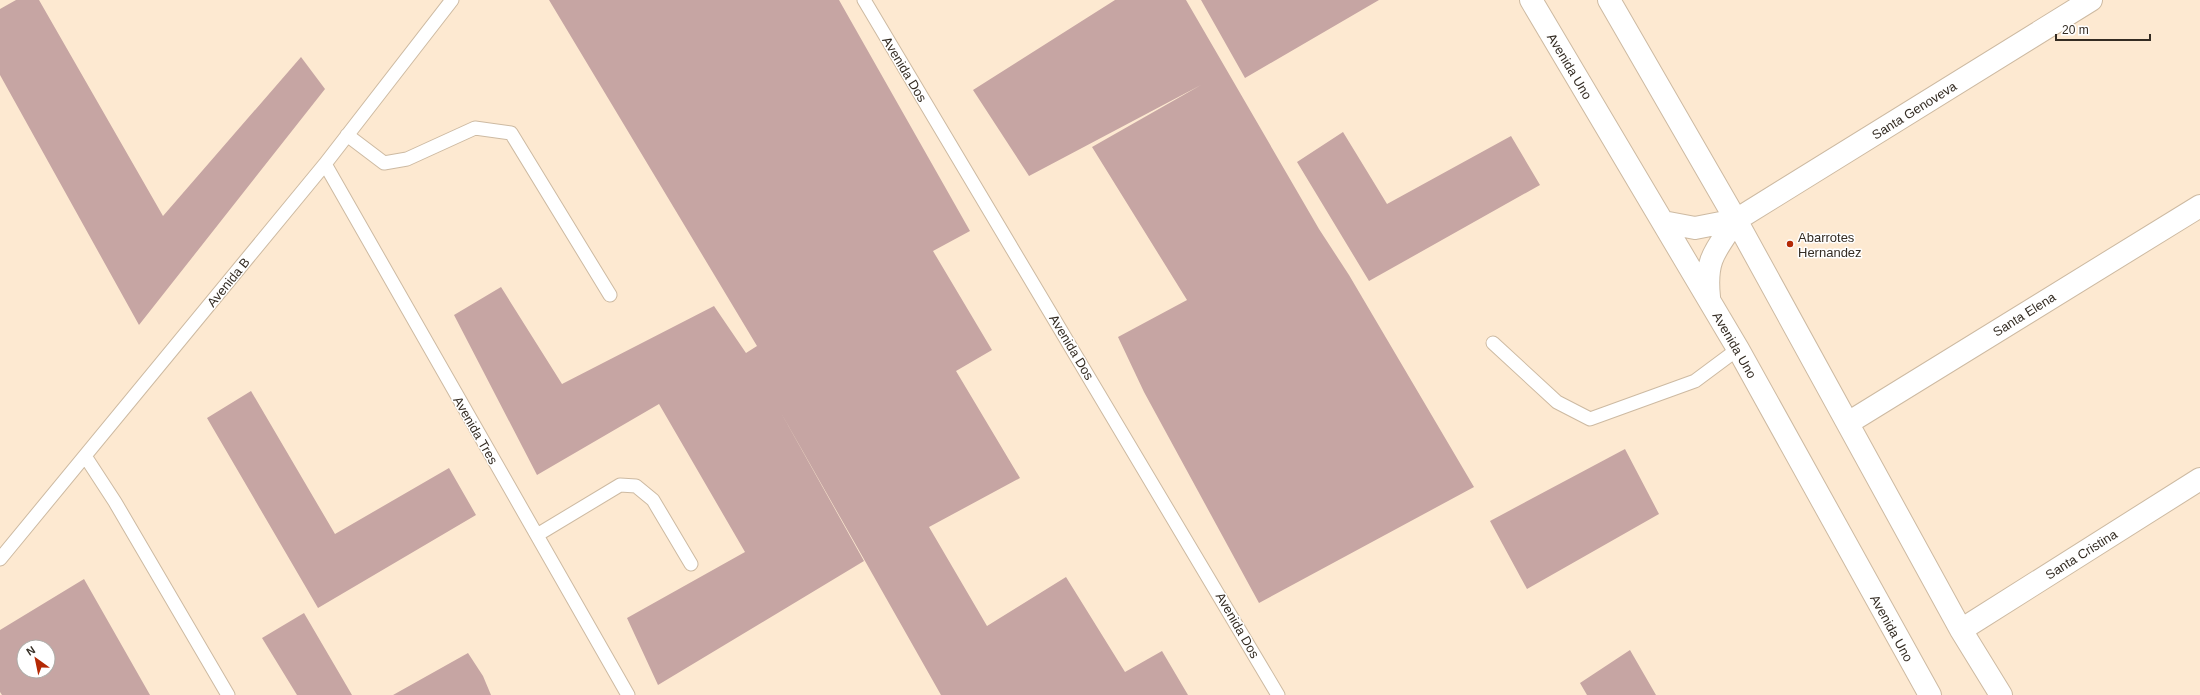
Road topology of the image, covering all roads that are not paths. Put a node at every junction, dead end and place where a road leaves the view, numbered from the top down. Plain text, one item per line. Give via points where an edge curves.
1 (452, 0) edge
2 (864, 0) edge
3 (1531, 0) edge
4 (2092, 0) edge
5 (1611, 1) edge
6 (347, 135) junction
7 (325, 164) junction
8 (2200, 206) edge
9 (1736, 220) junction
10 (1663, 222) junction
11 (610, 295) dead end
12 (1710, 301) junction
13 (1493, 343) dead end
14 (1738, 349) junction
15 (1848, 423) junction
16 (85, 456) junction
17 (2200, 479) edge
18 (537, 536) junction
19 (0, 559) edge
20 (691, 564) dead end
21 (1961, 630) junction
22 (228, 695) edge
23 (628, 695) edge
24 (1278, 695) edge
25 (1930, 695) edge
26 (2001, 695) edge

1 - 6 lane, Avenida B
2 - 24 lane, Avenida Dos
3 - 10 street, Avenida Uno
4 - 9 street, Santa Genoveva
5 - 9 street
6 - 7 lane, Avenida B
6 - 11 lane via 384,163 407,160 475,128 511,134
7 - 16 lane, Avenida B
7 - 18 lane, Avenida Tres
8 - 15 street, Santa Elena
9 - 10 street via 1695,228
9 - 12 street via 1717,246 1709,263
9 - 15 street
10 - 12 street, Avenida Uno
12 - 14 street, Avenida Uno
13 - 14 lane via 1557,402 1590,419 1695,381
14 - 25 street, Avenida Uno
15 - 21 street
16 - 19 lane, Avenida B
16 - 22 lane via 123,515
17 - 21 street, Santa Cristina
18 - 20 lane via 620,485 636,486 653,500
18 - 23 lane, Avenida Tres
21 - 26 street

